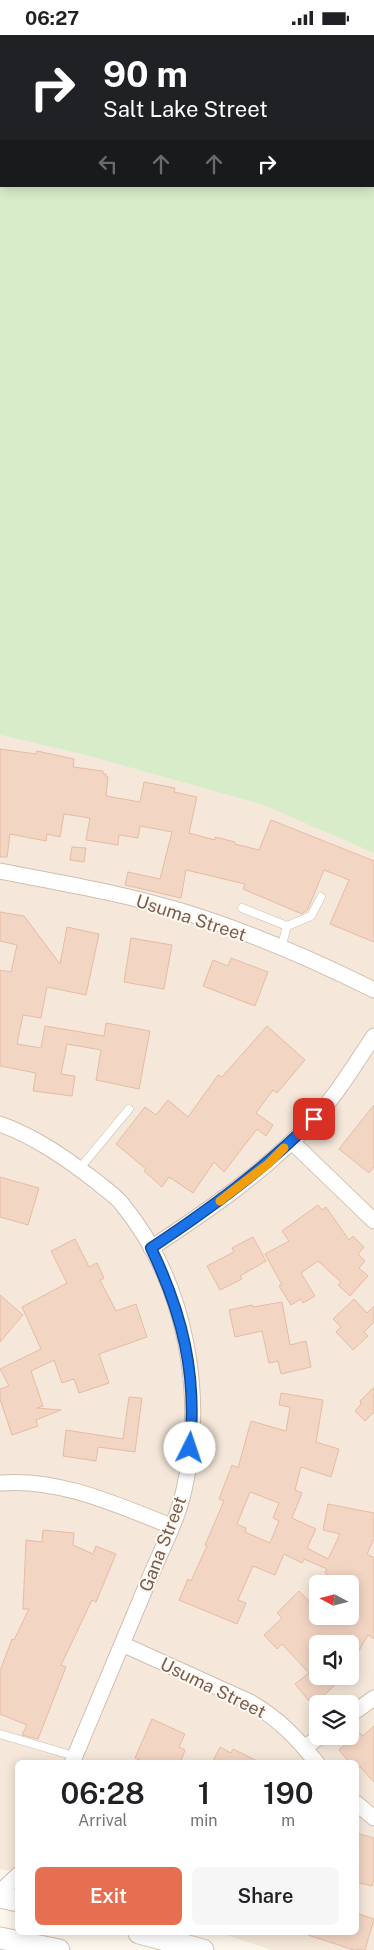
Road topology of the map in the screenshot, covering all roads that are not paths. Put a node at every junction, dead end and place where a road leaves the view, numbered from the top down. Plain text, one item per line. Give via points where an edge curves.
1 (0, 871) edge
2 (321, 897) dead end
3 (242, 909) dead end
4 (287, 926) junction
5 (281, 948) junction
6 (374, 990) edge
7 (374, 1036) edge
8 (129, 1109) dead end
9 (0, 1125) edge
10 (292, 1142) junction
11 (80, 1169) junction
12 (374, 1221) edge
13 (151, 1248) junction
14 (0, 1483) edge
15 (171, 1526) junction
16 (122, 1645) junction
17 (374, 1699) edge
18 (359, 1709) edge
19 (0, 1734) edge
20 (309, 1744) edge
21 (305, 1747) junction
22 (73, 1759) edge
23 (315, 1760) edge
24 (359, 1806) edge
25 (374, 1818) edge
26 (15, 1878) edge
27 (0, 1892) edge
28 (0, 1897) edge
29 (15, 1900) edge
30 (147, 1935) edge
31 (10, 1939) edge
32 (59, 1950) edge
33 (203, 1950) edge

1 - 5 street, Usuma Street via 98,890 181,911
2 - 4 lane via 311,916
3 - 4 lane
4 - 5 lane
5 - 6 street, Usuma Street
7 - 10 street via 314,1119
8 - 11 lane
9 - 11 street, Gana Street via 34,1139
10 - 12 street
10 - 13 street via 238,1188
11 - 13 street, Gana Street via 122,1203
13 - 15 street, Gana Street via 176,1307 191,1375 193,1404 189,1464
14 - 15 street via 39,1483 91,1495
15 - 16 street, Gana Street
16 - 21 street, Usuma Street via 250,1702 285,1725
16 - 22 street, Gana Street
17 - 18 street
19 - 22 lane
20 - 21 street
21 - 23 street, Usuma Street
24 - 25 street
26 - 27 street
28 - 29 main road
30 - 33 main road
31 - 32 main road

